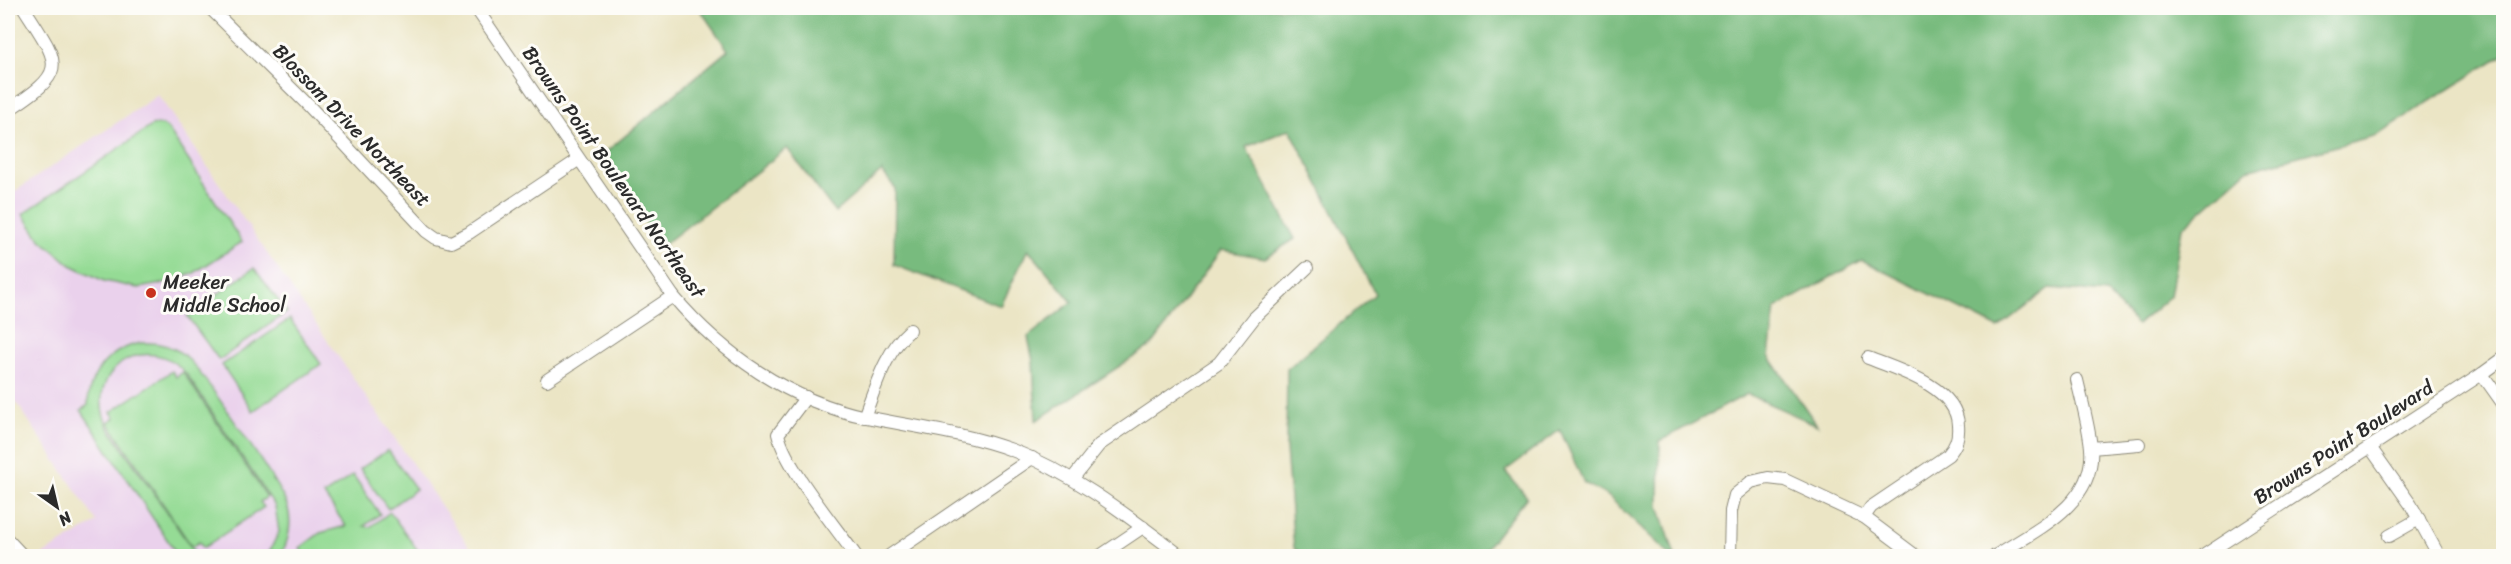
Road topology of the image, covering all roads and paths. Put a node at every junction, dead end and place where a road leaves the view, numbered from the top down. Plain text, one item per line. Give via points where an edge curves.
1 (24, 8) edge
2 (210, 8) edge
3 (476, 8) edge
4 (8, 110) edge
5 (578, 160) junction
6 (1307, 268) dead end
7 (673, 296) junction
8 (910, 330) dead end
9 (1868, 358) dead end
10 (2504, 358) edge
11 (2482, 375) junction
12 (547, 380) dead end
13 (2077, 380) dead end
14 (806, 397) junction
15 (2504, 405) edge
16 (864, 417) junction
17 (2139, 444) dead end
18 (2370, 447) junction
19 (2091, 448) junction
20 (1032, 458) junction
21 (1073, 478) junction
22 (1864, 517) junction
23 (2419, 519) junction
24 (1143, 527) junction
25 (2389, 536) dead end
26 (8, 540) edge
27 (23, 556) edge
28 (856, 556) edge
29 (889, 556) edge
30 (1100, 556) edge
31 (1181, 556) edge
32 (1730, 556) edge
33 (1916, 556) edge
34 (1995, 556) edge
35 (2203, 556) edge
36 (2439, 556) edge

1 - 4 street via 51,52 52,73 39,88
2 - 5 street, Blossom Drive Northeast via 426,231 443,241 451,242 469,233
3 - 5 street, Browns Point Boulevard Northeast
5 - 7 street, Browns Point Boulevard Northeast
6 - 21 street via 1254,318 1219,363 1099,445
7 - 12 street
7 - 14 street, Browns Point Boulevard Northeast via 705,332 740,360
8 - 16 street via 890,353
9 - 22 street via 1935,389 1956,414 1958,432 1948,455 1871,507
10 - 11 street, Browns Point Boulevard
11 - 15 street
11 - 18 street, Browns Point Boulevard
13 - 19 street
14 - 16 street, Browns Point Boulevard Northeast
14 - 28 street via 782,427 778,434 780,442
16 - 20 street, Browns Point Boulevard Northeast via 991,443
17 - 19 street
18 - 23 street
18 - 35 street, Browns Point Boulevard
19 - 34 street via 2089,473 2076,498 2058,515
20 - 21 street, Browns Point Boulevard Northeast
20 - 29 street
21 - 24 street, Browns Point Boulevard Northeast
22 - 32 street via 1785,480 1751,482 1735,495
22 - 33 street
23 - 25 street
23 - 36 street
24 - 30 street
24 - 31 street, Browns Point Boulevard Northeast
26 - 27 street

